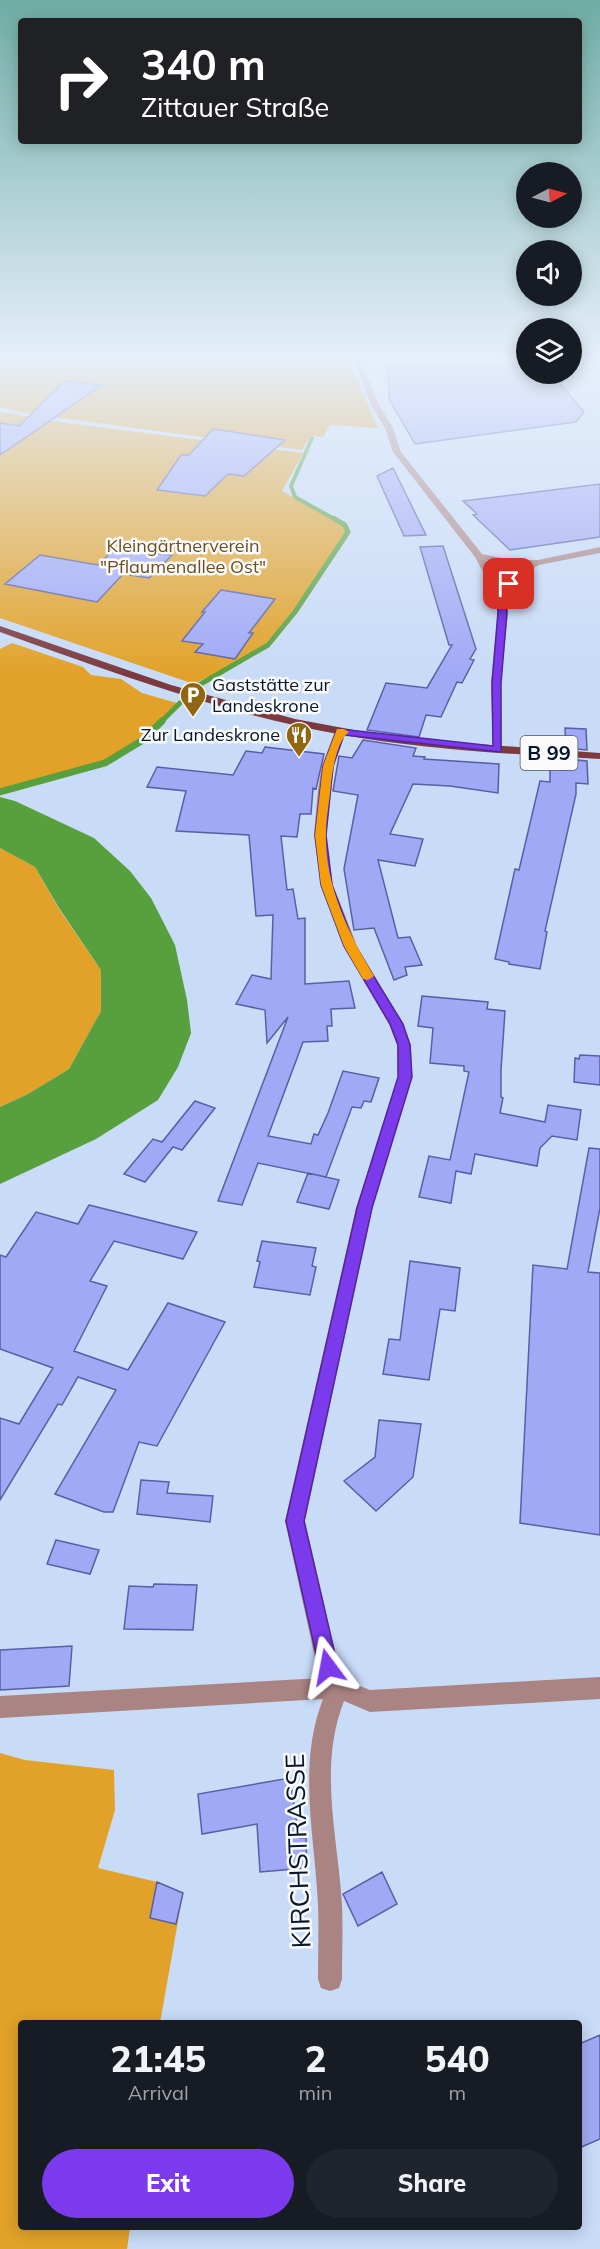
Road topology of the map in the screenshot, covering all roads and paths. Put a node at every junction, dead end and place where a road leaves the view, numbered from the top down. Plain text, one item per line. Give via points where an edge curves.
1 (407, 465) edge
2 (600, 550) edge
3 (479, 556) junction
4 (538, 563) junction
5 (500, 594) junction
6 (0, 629) edge
7 (340, 732) junction
8 (498, 750) junction
9 (600, 756) edge
10 (338, 1688) junction
11 (600, 1688) edge
12 (0, 1707) edge
13 (330, 1979) dead end

1 - 3 street
2 - 4 street
3 - 4 street via 511,563
3 - 5 street
4 - 5 street via 518,573
5 - 8 street via 503,612 496,683
6 - 7 main road, B 99 via 200,697
7 - 8 main road, B 99
7 - 10 street via 328,766 321,823 327,885 350,946 396,1024 404,1045 405,1077 364,1208 295,1521 328,1667
8 - 9 main road, B 99
10 - 11 street via 369,1701
10 - 12 street
10 - 13 street, KIRCHSTRASSE via 326,1719 320,1767 320,1810 330,1905

